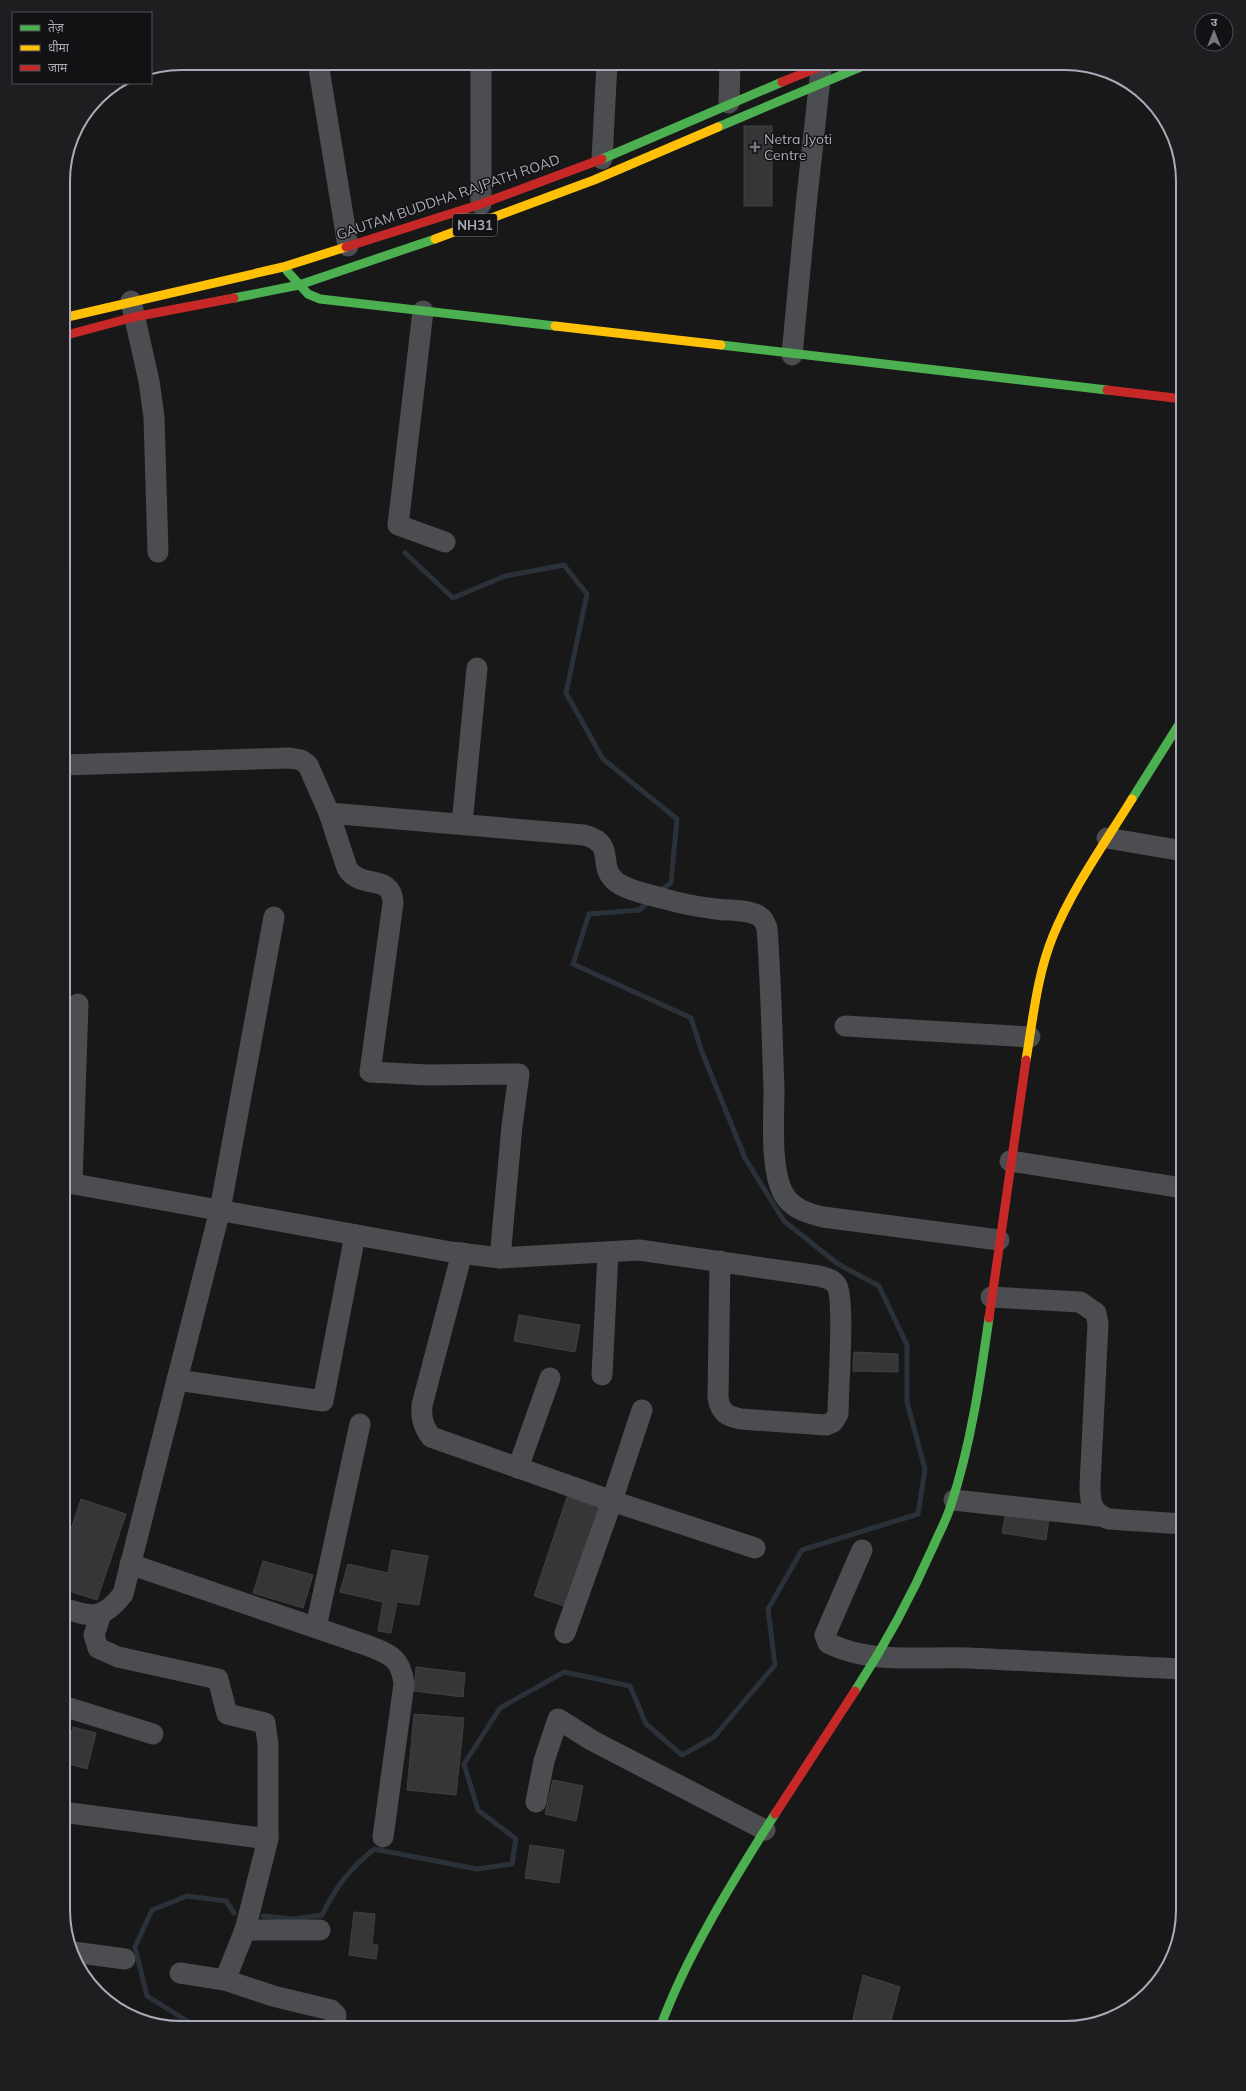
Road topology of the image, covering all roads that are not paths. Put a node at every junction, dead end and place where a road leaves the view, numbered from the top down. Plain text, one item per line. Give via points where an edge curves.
1 (319, 70) edge
2 (481, 70) edge
3 (607, 70) edge
4 (730, 70) edge
5 (824, 71) edge
6 (729, 103) junction
7 (602, 159) junction
8 (481, 204) junction
9 (348, 246) junction
10 (283, 268) junction
11 (299, 285) junction
12 (133, 309) junction
13 (422, 311) junction
14 (70, 317) edge
15 (70, 333) edge
16 (792, 355) junction
17 (1176, 398) edge
18 (446, 542) dead end
19 (158, 552) dead end
20 (477, 668) dead end
21 (1176, 729) edge
22 (70, 765) edge
23 (329, 813) junction
24 (462, 824) junction
25 (1107, 838) junction
26 (1176, 850) edge
27 (274, 917) dead end
28 (78, 1004) dead end
29 (845, 1026) dead end
30 (1030, 1038) junction
31 (70, 1147) edge
32 (1010, 1161) junction
33 (70, 1183) edge
34 (1176, 1187) edge
35 (220, 1210) junction
36 (355, 1235) junction
37 (998, 1240) junction
38 (608, 1252) junction
39 (462, 1253) junction
40 (500, 1258) junction
41 (720, 1261) junction
42 (991, 1297) junction
43 (602, 1375) dead end
44 (550, 1378) dead end
45 (177, 1380) junction
46 (642, 1410) dead end
47 (360, 1424) dead end
48 (518, 1468) junction
49 (954, 1500) junction
50 (612, 1501) junction
51 (1099, 1516) junction
52 (1176, 1524) edge
53 (755, 1548) dead end
54 (862, 1550) dead end
55 (130, 1564) junction
56 (70, 1610) edge
57 (101, 1614) junction
58 (316, 1627) junction
59 (566, 1633) dead end
60 (876, 1658) junction
61 (1176, 1670) edge
62 (70, 1708) edge
63 (153, 1734) dead end
64 (536, 1802) dead end
65 (70, 1813) edge
66 (765, 1830) junction
67 (383, 1837) dead end
68 (268, 1839) junction
69 (245, 1930) junction
70 (320, 1930) dead end
71 (78, 1953) edge
72 (125, 1959) dead end
73 (180, 1973) dead end
74 (225, 1980) junction
75 (336, 2021) edge
76 (663, 2021) edge

1 - 9 street
2 - 8 street
3 - 7 street
4 - 6 street
5 - 6 main road, GAUTAM BUDDHA RAJPATH ROAD / NH31
5 - 11 main road, NH31 via 594,180 418,246
5 - 16 street via 806,206
6 - 7 main road, GAUTAM BUDDHA RAJPATH ROAD / NH31
7 - 8 main road, GAUTAM BUDDHA RAJPATH ROAD / NH31
8 - 9 main road, GAUTAM BUDDHA RAJPATH ROAD / NH31
9 - 10 main road, GAUTAM BUDDHA RAJPATH ROAD / NH31
10 - 11 main road
10 - 12 main road, GAUTAM BUDDHA RAJPATH ROAD / NH31
11 - 12 main road, NH31
11 - 13 main road via 308,294 320,299
12 - 14 main road, GAUTAM BUDDHA RAJPATH ROAD / NH31
12 - 15 main road, NH31
12 - 19 street via 154,417
13 - 16 main road
13 - 18 street via 398,525
16 - 17 main road
20 - 24 street
21 - 25 main road
22 - 23 street via 290,758 301,760 308,765
23 - 24 street
23 - 40 street via 351,875 357,879 383,885 390,888 393,893 370,1072 428,1075 519,1074
24 - 37 street via 592,837 602,845 607,867 614,880 621,885 667,900 715,909 750,912 765,921 771,982 775,1159 783,1193 803,1212 823,1218
25 - 26 street
25 - 30 main road via 1074,892 1053,936 1040,978
27 - 35 street
28 - 31 street
29 - 30 street
30 - 32 main road
32 - 34 street
32 - 37 main road
33 - 35 street
35 - 36 street
35 - 45 street
36 - 39 street
36 - 45 street via 323,1401
37 - 42 main road
38 - 40 street
38 - 41 street via 639,1250
38 - 43 street
39 - 40 street
39 - 48 street via 422,1405 421,1418 431,1437
41 - 41 street via 819,1276 829,1279 836,1285 840,1304 838,1414 833,1422 826,1425 741,1419 722,1412 718,1398
42 - 49 main road via 979,1389
42 - 51 street via 1080,1302 1096,1313 1098,1324 1090,1497 1092,1507
44 - 48 street
45 - 55 street
46 - 50 street
47 - 58 street
48 - 50 street
49 - 51 street
49 - 60 main road via 938,1541
50 - 53 street
50 - 59 street
51 - 52 street via 1109,1519
54 - 60 street via 825,1635 828,1644
55 - 57 street via 123,1594 113,1607
55 - 58 street
56 - 57 street via 90,1616
57 - 68 street via 94,1635 98,1648 118,1657 218,1679 227,1714 264,1723 268,1744
58 - 67 street via 386,1653 396,1660 402,1669 404,1684
60 - 61 street via 967,1658
60 - 66 main road
62 - 63 street
64 - 66 street via 544,1761 558,1719 593,1741
65 - 68 street
66 - 76 main road via 714,1916
68 - 69 street
69 - 70 street
69 - 74 street
71 - 72 street
73 - 74 street
74 - 75 street via 273,1996 331,2010 336,2015

